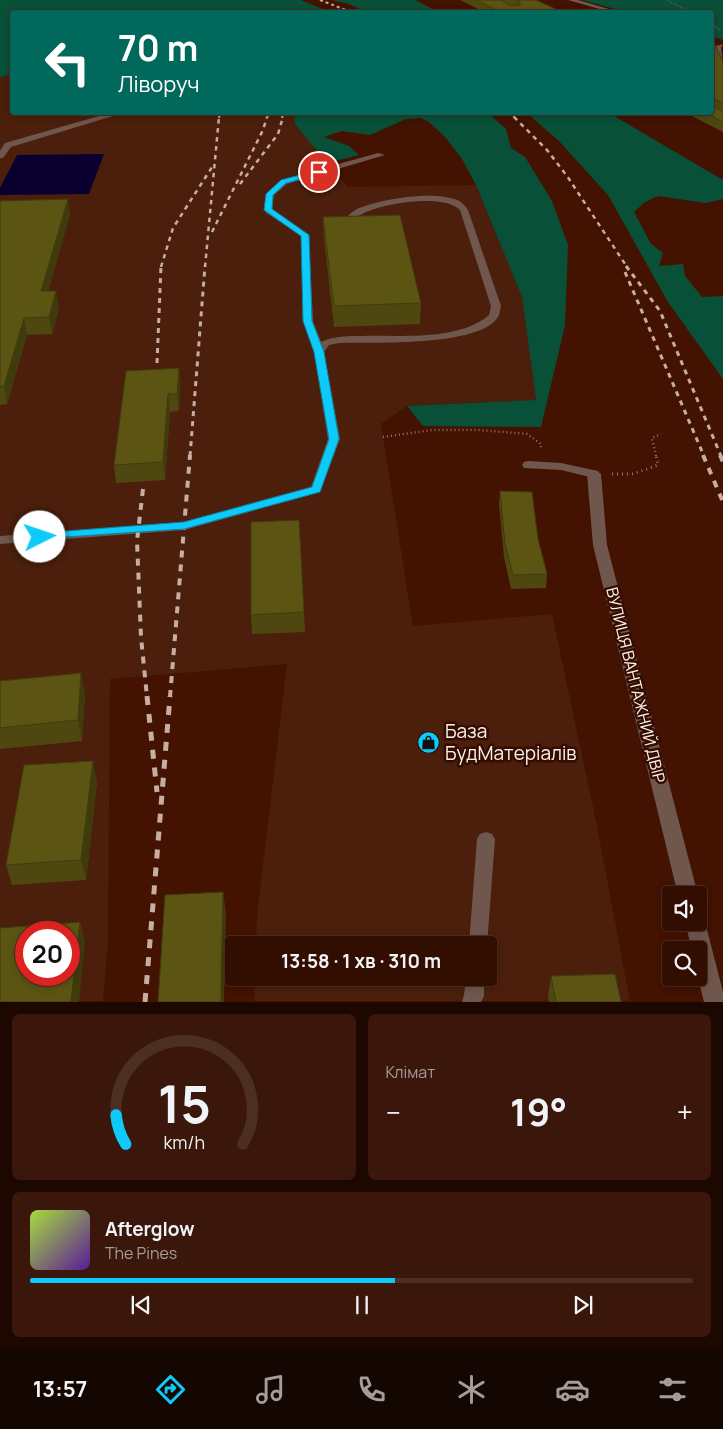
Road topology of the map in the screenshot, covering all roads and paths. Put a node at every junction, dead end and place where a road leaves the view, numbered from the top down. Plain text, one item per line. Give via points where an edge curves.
1 (571, 0) edge
2 (667, 0) edge
3 (608, 10) edge
4 (686, 10) edge
5 (723, 46) edge
6 (723, 62) edge
7 (113, 115) edge
8 (381, 155) dead end
9 (0, 156) edge
10 (343, 234) edge
11 (319, 352) junction
12 (661, 434) dead end
13 (383, 437) dead end
14 (528, 465) dead end
15 (543, 465) junction
16 (594, 474) junction
17 (0, 540) edge
18 (486, 839) dead end
19 (686, 886) edge
20 (697, 931) edge
21 (479, 936) edge
22 (475, 986) edge
23 (471, 1002) edge
24 (715, 1002) edge

1 - 3 street
2 - 4 path
5 - 6 street via 717,47
7 - 9 lane via 8,145
8 - 11 lane via 284,182 270,194 268,210 305,235 308,321
10 - 11 lane via 342,226 348,218 366,208 415,200 459,204 464,210 496,306 494,316 476,329 453,334 339,340 325,344
11 - 17 lane via 334,439 316,489 184,526
12 - 16 path via 652,438 658,465 633,474
13 - 15 path via 432,430 527,434 541,444
14 - 15 lane
15 - 16 lane
16 - 19 street, ВУЛИЦЯ ВАНТАЖНИЙ ДВІР via 600,545
18 - 21 lane
20 - 24 street
22 - 23 lane

